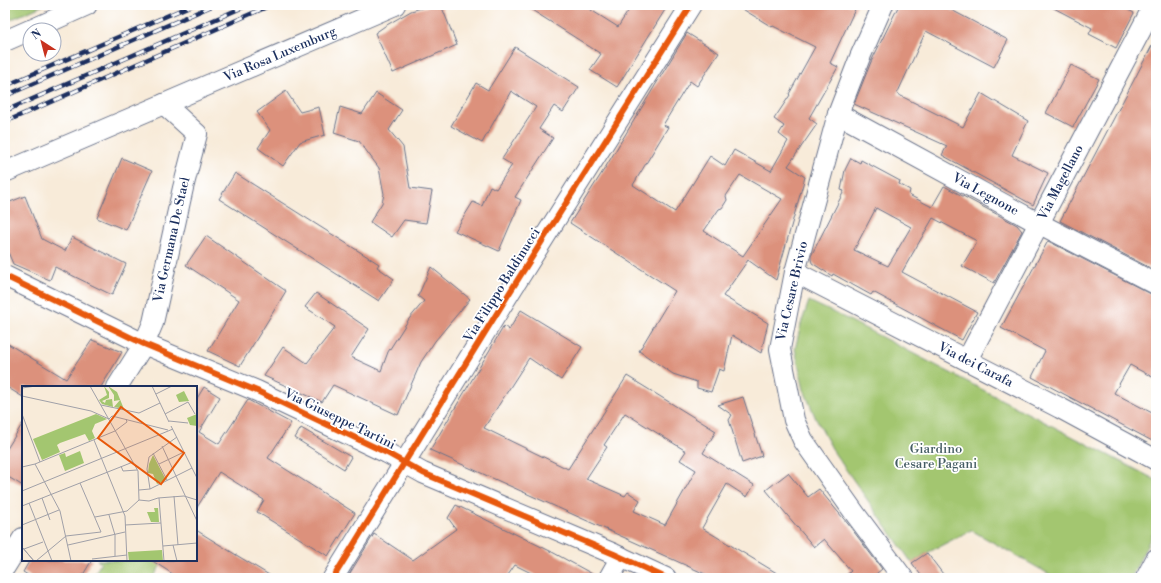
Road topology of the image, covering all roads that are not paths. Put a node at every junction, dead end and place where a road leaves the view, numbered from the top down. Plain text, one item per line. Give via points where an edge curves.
1 (87, 5) edge
2 (395, 5) edge
3 (691, 5) edge
4 (883, 5) edge
5 (1154, 5) edge
6 (48, 22) edge
7 (22, 34) edge
8 (5, 41) edge
9 (164, 104) junction
10 (838, 114) junction
11 (5, 172) edge
12 (1040, 224) junction
13 (795, 272) junction
14 (5, 276) edge
15 (1156, 284) edge
16 (144, 344) junction
17 (967, 360) junction
18 (118, 386) edge
19 (1156, 460) edge
20 (405, 463) junction
21 (22, 540) edge
22 (621, 557) junction
23 (1156, 559) edge
24 (5, 567) edge
25 (333, 578) edge
26 (609, 578) edge
27 (666, 578) edge
28 (903, 578) edge
29 (1146, 578) edge

1 - 6 street
2 - 9 street, Via Rosa Luxemburg
3 - 20 street, Via Filippo Baldinucci
4 - 10 street, Via Cesare Brivio
5 - 12 street, Via Magellano
7 - 8 street
9 - 11 street, Via Rosa Luxemburg
9 - 16 street, Via Germana De Stael via 196,134 152,323
10 - 12 street, Via Legnone
10 - 13 street, Via Cesare Brivio
12 - 15 street, Via Legnone
12 - 17 street, Via Magellano
13 - 17 street, Via dei Carafa
13 - 28 street, Via Cesare Brivio via 780,349 794,420 803,440
14 - 16 street, Via Giuseppe Tartini
16 - 18 street, Via Germana De Stael
16 - 20 street, Via Giuseppe Tartini via 257,391
17 - 19 street, Via dei Carafa
20 - 22 street, Via Giuseppe Tartini via 441,481
20 - 25 street, Via Filippo Baldinucci
21 - 24 street
22 - 26 street
22 - 27 street, Via Giuseppe Tartini
23 - 29 street

